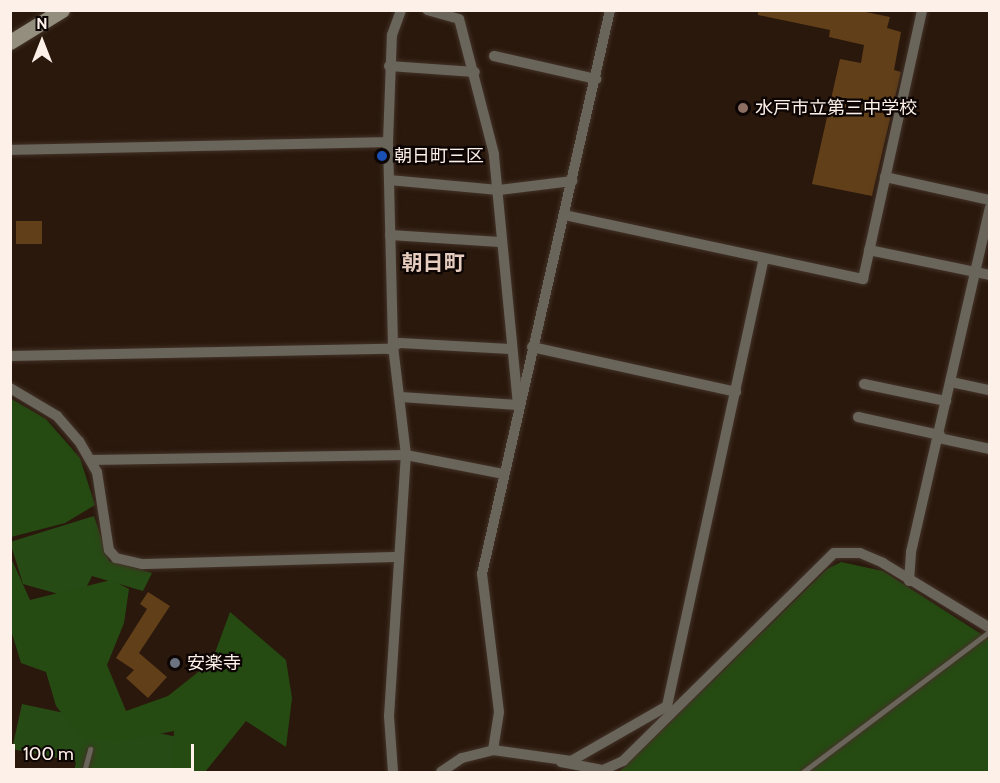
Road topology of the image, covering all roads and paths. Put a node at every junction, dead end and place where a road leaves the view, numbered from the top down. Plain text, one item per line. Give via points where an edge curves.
1 (62, 10) edge
2 (401, 10) edge
3 (427, 10) edge
4 (610, 10) edge
5 (922, 10) edge
6 (10, 42) edge
7 (494, 57) dead end
8 (389, 66) junction
9 (475, 72) junction
10 (596, 79) junction
11 (388, 142) junction
12 (10, 150) edge
13 (885, 177) junction
14 (389, 180) junction
15 (572, 181) junction
16 (499, 190) junction
17 (990, 200) edge
18 (990, 208) edge
19 (564, 215) junction
20 (390, 235) junction
21 (500, 242) junction
22 (869, 250) junction
23 (764, 259) junction
24 (975, 272) junction
25 (990, 275) edge
26 (393, 346) junction
27 (532, 347) junction
28 (510, 349) junction
29 (10, 356) edge
30 (951, 382) junction
31 (864, 384) dead end
32 (10, 388) edge
33 (990, 390) edge
34 (736, 392) junction
35 (401, 397) junction
36 (946, 401) junction
37 (518, 405) junction
38 (858, 417) dead end
39 (939, 436) junction
40 (990, 449) edge
41 (406, 455) junction
42 (91, 460) junction
43 (504, 474) junction
44 (398, 557) junction
45 (909, 581) junction
46 (990, 629) edge
47 (90, 749) dead end
48 (493, 750) junction
49 (561, 762) junction
50 (84, 772) edge
51 (393, 772) edge
52 (441, 772) edge
53 (803, 772) edge

1 - 6 main road
2 - 8 street
3 - 9 street via 459,19
4 - 10 street
5 - 13 street
7 - 10 street
8 - 9 street
8 - 11 street
9 - 16 street
10 - 15 street
11 - 12 street
11 - 14 street
13 - 17 street
13 - 22 street
14 - 16 street
14 - 20 street
15 - 16 street
15 - 19 street
16 - 21 street
18 - 24 street
19 - 23 street
19 - 27 street
20 - 21 street
20 - 26 street
21 - 28 street
22 - 23 street via 863,279
22 - 24 street
23 - 34 street
24 - 25 street
24 - 30 street
26 - 28 street
26 - 29 street
26 - 35 street
27 - 34 street
27 - 37 street
28 - 37 street
30 - 33 street
30 - 36 street
31 - 36 street
32 - 42 street via 57,416
34 - 49 street via 667,706
35 - 37 street
35 - 41 street
36 - 39 street
37 - 43 street
38 - 39 street
39 - 40 street
39 - 45 street via 911,552
41 - 42 street
41 - 43 street
41 - 44 street
42 - 44 street via 109,550 125,561
43 - 48 street via 482,574 499,712
44 - 51 street via 389,716
45 - 46 street
45 - 49 street via 860,553 834,553 623,761 603,770
46 - 53 lane
47 - 50 lane
48 - 49 street
48 - 52 street via 462,758

